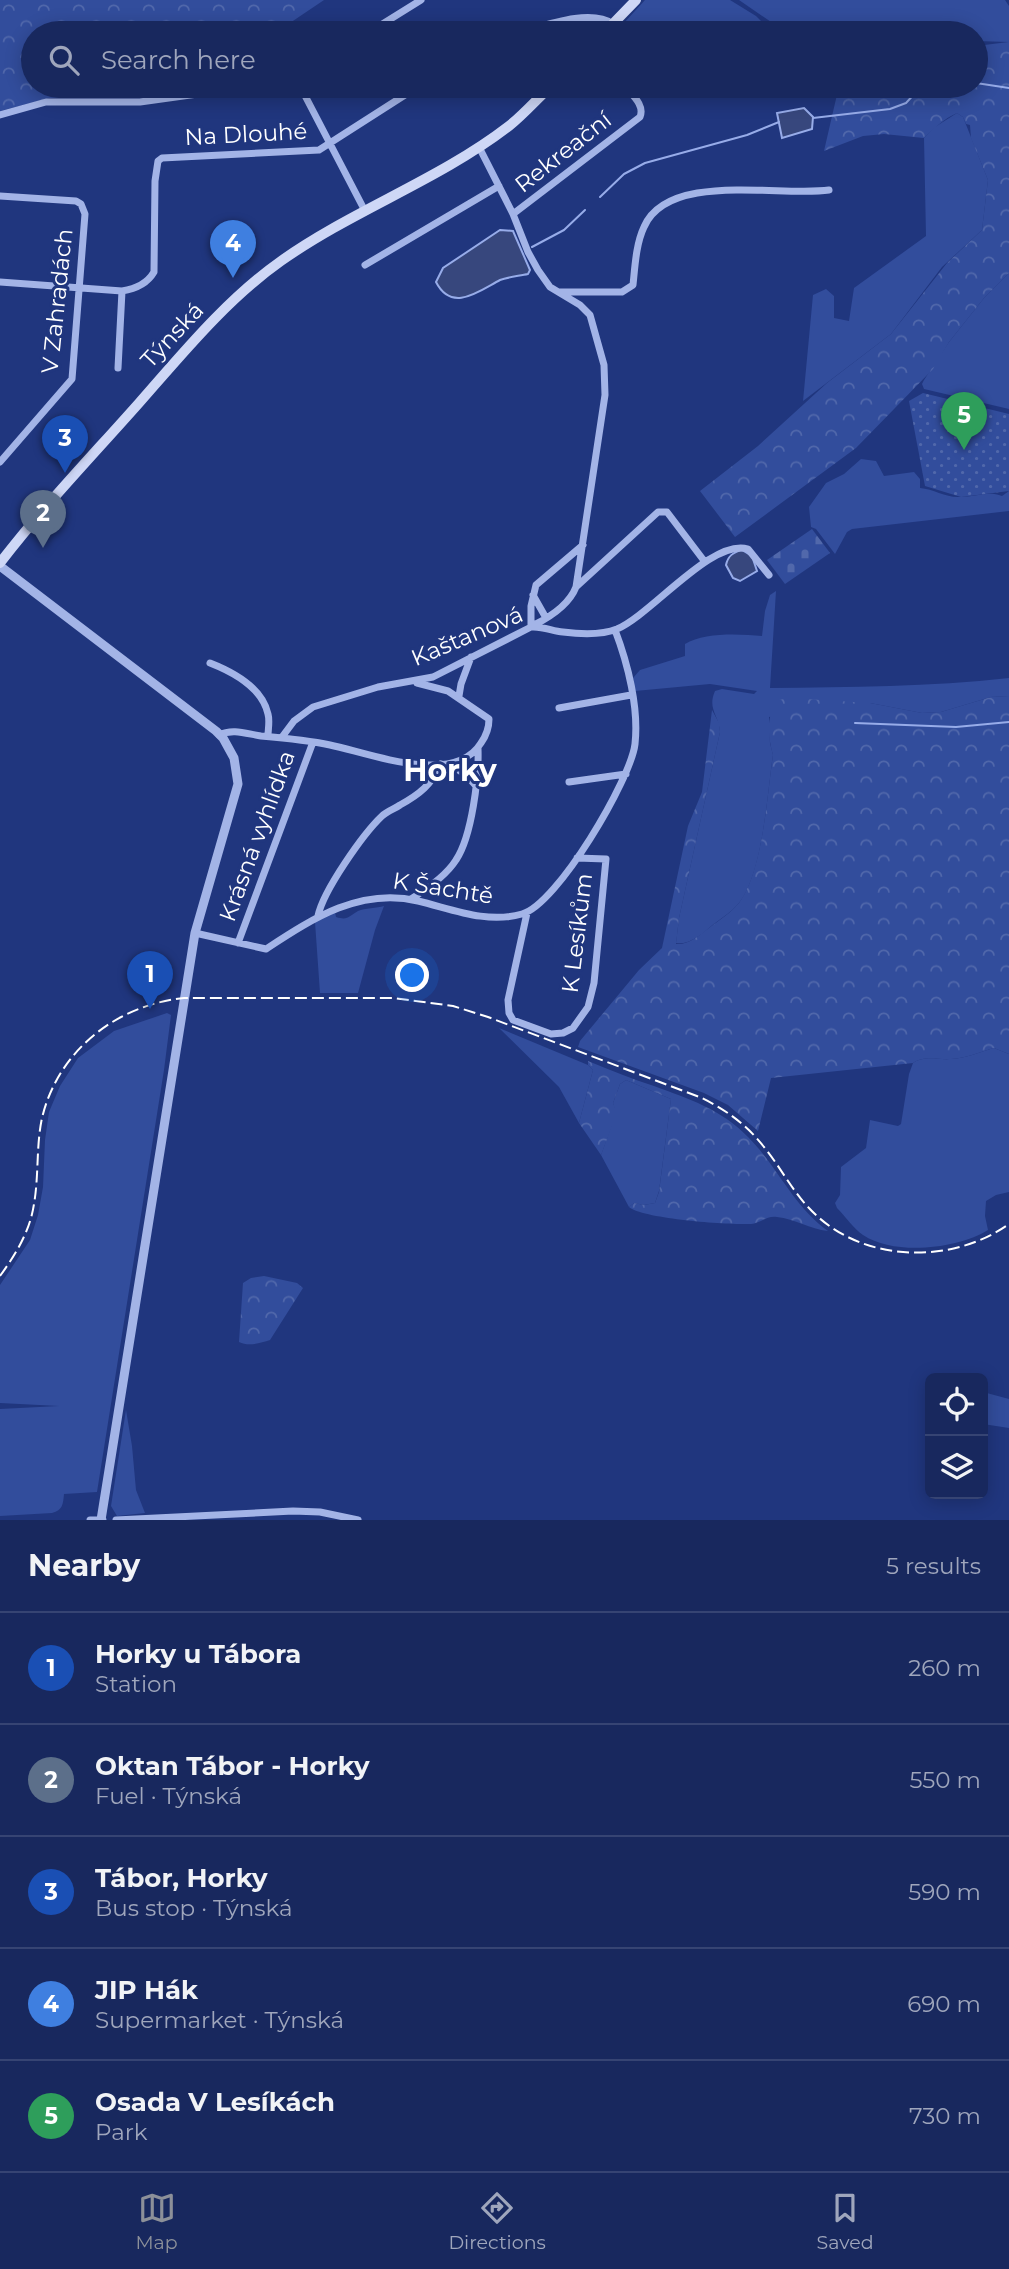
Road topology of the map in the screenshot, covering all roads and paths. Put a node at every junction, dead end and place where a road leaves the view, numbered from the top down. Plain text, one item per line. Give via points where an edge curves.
1 (421, 0) edge
2 (636, 0) edge
3 (387, 21) edge
4 (570, 21) edge
5 (608, 21) edge
6 (616, 21) edge
7 (169, 98) edge
8 (306, 98) edge
9 (401, 98) edge
10 (539, 98) edge
11 (635, 98) edge
12 (0, 115) edge
13 (330, 145) junction
14 (479, 147) junction
15 (499, 186) junction
16 (829, 190) dead end
17 (0, 196) edge
18 (365, 211) junction
19 (513, 214) junction
20 (365, 265) dead end
21 (0, 282) edge
22 (78, 288) junction
23 (122, 291) junction
24 (555, 291) junction
25 (118, 368) dead end
26 (0, 462) edge
27 (583, 545) junction
28 (705, 562) junction
29 (0, 564) edge
30 (769, 575) dead end
31 (576, 587) junction
32 (533, 595) junction
33 (546, 618) junction
34 (531, 626) junction
35 (615, 629) junction
36 (472, 656) junction
37 (210, 663) dead end
38 (412, 682) junction
39 (631, 695) junction
40 (459, 696) junction
41 (559, 708) dead end
42 (219, 735) junction
43 (268, 736) junction
44 (282, 737) junction
45 (313, 742) junction
46 (478, 747) junction
47 (450, 763) junction
48 (440, 764) junction
49 (626, 774) junction
50 (569, 782) dead end
51 (476, 786) junction
52 (577, 858) junction
53 (411, 899) junction
54 (527, 913) junction
55 (318, 916) junction
56 (195, 933) junction
57 (238, 943) junction
58 (273, 1516) edge
59 (329, 1516) edge
60 (185, 1518) edge
61 (90, 1520) edge
62 (102, 1520) edge
63 (116, 1520) edge
64 (358, 1520) edge

1 - 3 street
2 - 6 main road
4 - 5 street via 592,16
7 - 12 street via 46,102
8 - 13 street
9 - 13 street, Na Dlouhé
10 - 14 main road, Týnská
11 - 19 street, Rekreační via 641,106 640,117
13 - 18 street
13 - 23 street, Na Dlouhé via 319,150 162,158 155,181 154,272 138,287
14 - 15 street
14 - 18 main road, Týnská
15 - 19 street
15 - 20 street
16 - 24 street via 737,190 671,199 642,229 630,289
17 - 22 street, V Zahradách via 81,204 85,220
18 - 29 main road, Týnská via 284,259 228,306 48,503
19 - 24 street via 532,261
21 - 22 street
22 - 23 street
22 - 26 street, V Zahradách via 72,379
23 - 25 street
24 - 27 street via 590,314 605,378
27 - 31 street
27 - 32 street via 539,581
28 - 30 street, Kaštanová via 726,550 745,547
28 - 31 street via 667,512 658,512
28 - 35 street, Kaštanová
29 - 42 street
31 - 33 street
32 - 33 street
32 - 34 street
33 - 34 street
34 - 35 street, Kaštanová via 566,632
34 - 36 street, Kaštanová
35 - 39 street
36 - 38 street, Kaštanová via 433,677
36 - 40 street
37 - 43 street via 233,673 255,691 269,715
38 - 40 street
38 - 44 street, Kaštanová via 313,707
39 - 41 street
39 - 49 street via 635,744
40 - 46 street via 489,719
42 - 43 street
42 - 56 street via 234,758 238,784
43 - 44 street
44 - 45 street
45 - 48 street via 388,761
45 - 57 street, Krásná vyhlídka
46 - 47 street via 468,757
46 - 51 street
47 - 48 street
47 - 51 street
48 - 55 street via 426,789 385,814 366,835 328,891
49 - 50 street
49 - 52 street
51 - 53 street via 458,858
52 - 54 street
52 - 54 street, K Lesíkům via 606,859 591,995 573,1028 563,1033 551,1034 522,1024 509,1013
53 - 54 street, K Šachtě via 488,918
53 - 55 street, K Šachtě via 366,899
55 - 57 street, K Šachtě via 266,949
56 - 57 street, K Šachtě
56 - 62 street
58 - 59 street
58 - 60 street
59 - 64 street
60 - 63 street
61 - 62 street

